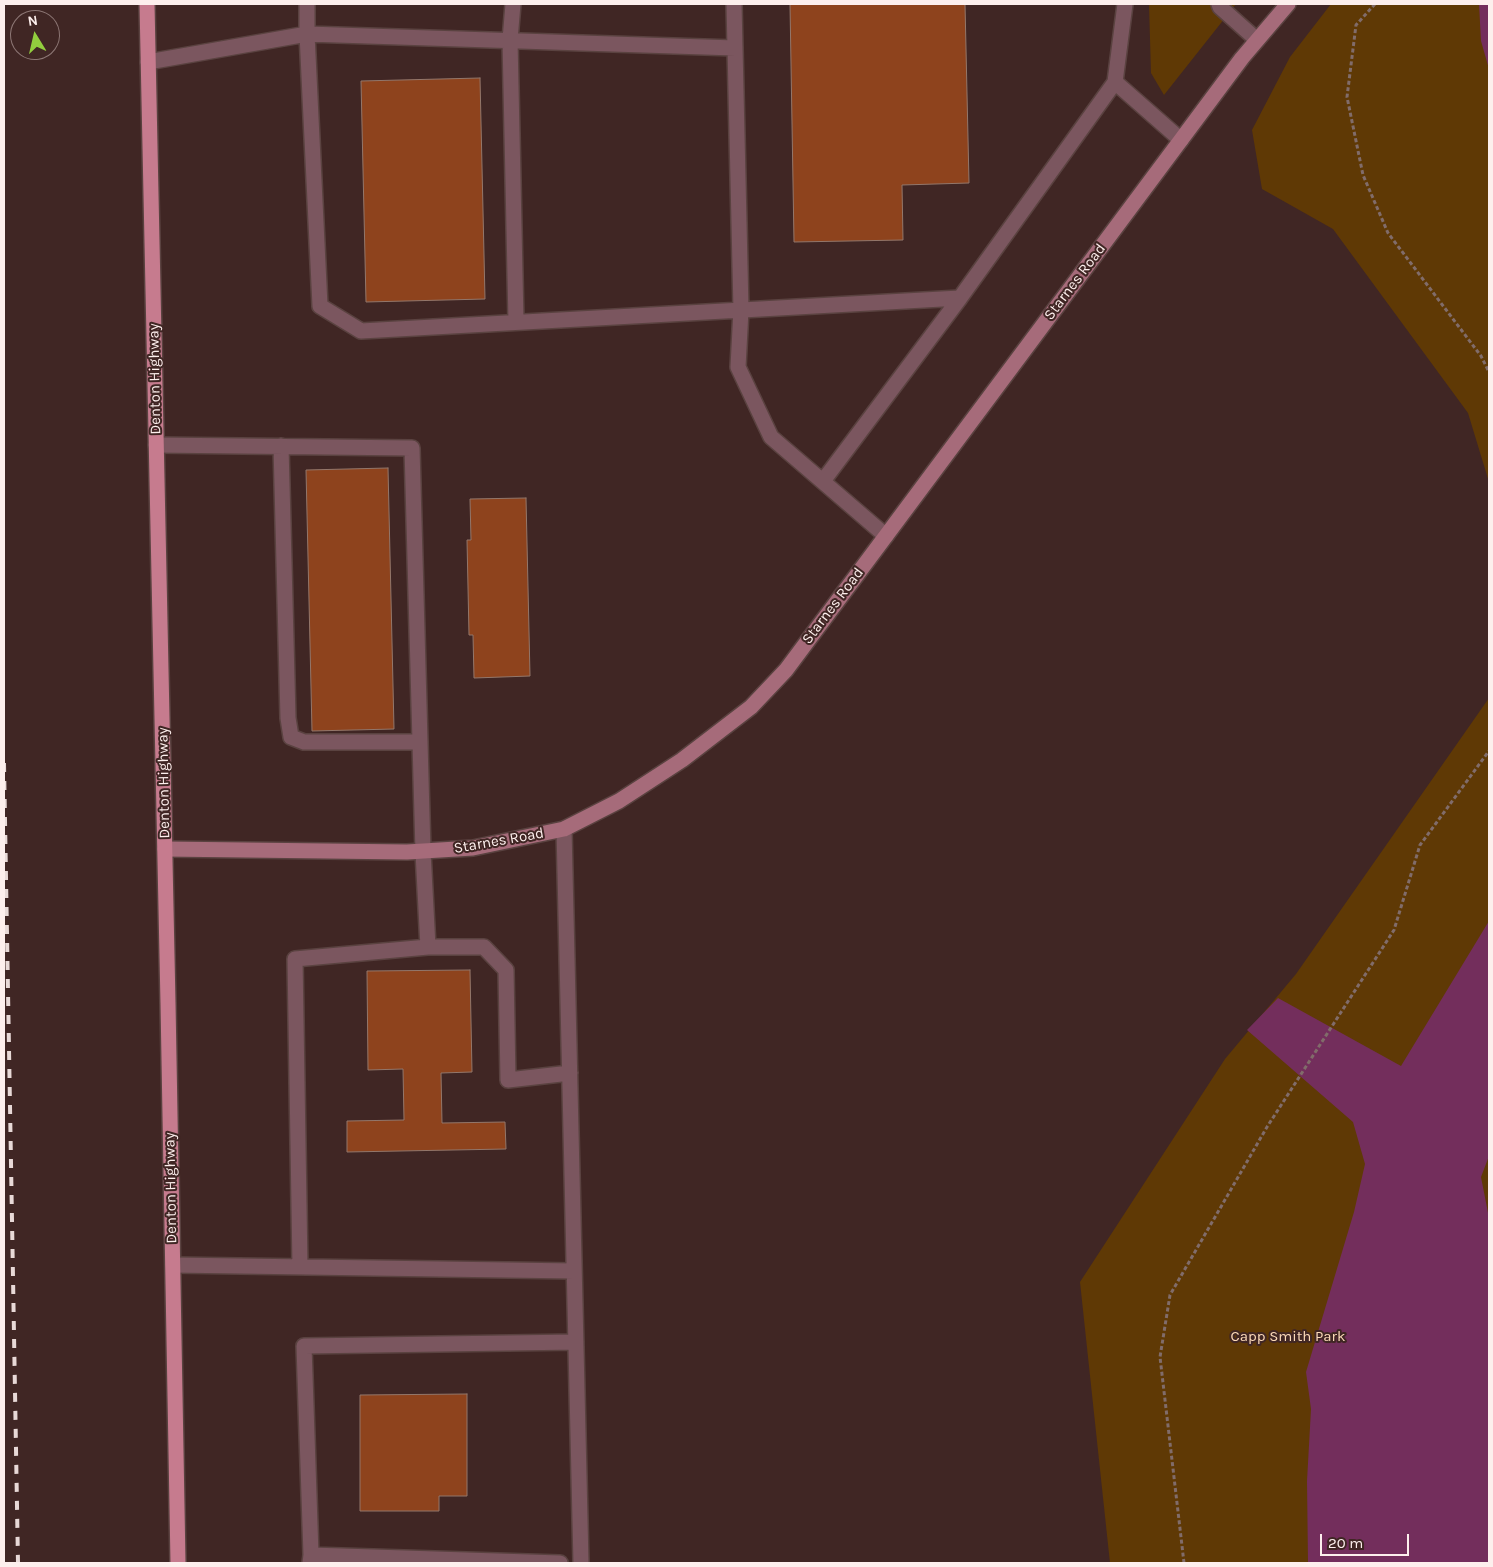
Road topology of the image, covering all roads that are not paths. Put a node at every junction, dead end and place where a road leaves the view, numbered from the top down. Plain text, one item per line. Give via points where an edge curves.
1 (147, 4) edge
2 (307, 4) edge
3 (513, 4) edge
4 (734, 4) edge
5 (1125, 4) edge
6 (1219, 4) edge
7 (1288, 4) edge
8 (307, 34) junction
9 (510, 40) junction
10 (1257, 40) junction
11 (736, 48) junction
12 (148, 62) junction
13 (1115, 82) junction
14 (1181, 140) junction
15 (960, 298) junction
16 (741, 310) junction
17 (516, 322) junction
18 (156, 445) junction
19 (281, 446) junction
20 (822, 481) junction
21 (886, 536) junction
22 (420, 742) junction
23 (564, 829) junction
24 (165, 849) junction
25 (423, 852) junction
26 (428, 947) junction
27 (570, 1073) junction
28 (173, 1265) junction
29 (300, 1267) junction
30 (574, 1271) junction
31 (576, 1342) junction
32 (311, 1559) edge
33 (178, 1563) edge
34 (560, 1563) edge
35 (581, 1563) edge

1 - 12 main road, Denton Highway
2 - 8 lane
3 - 9 lane
4 - 11 lane
5 - 13 lane
6 - 10 lane
7 - 10 main road, Starnes Road
8 - 9 lane
8 - 12 lane
8 - 17 lane via 320,306 361,331
9 - 11 lane
9 - 17 lane
10 - 14 main road, Starnes Road
11 - 16 lane
12 - 18 main road, Denton Highway
13 - 14 lane
13 - 15 lane
14 - 21 main road, Starnes Road
15 - 16 lane
15 - 20 lane
16 - 17 lane
16 - 20 lane via 738,367 771,437
18 - 19 lane
18 - 24 main road, Denton Highway
19 - 22 lane via 291,737 304,742
19 - 22 lane via 412,448
20 - 21 lane
21 - 23 main road, Starnes Road via 786,670 751,707 682,760 619,801
22 - 25 lane
23 - 25 main road, Starnes Road via 473,848
23 - 27 lane
24 - 25 main road, Starnes Road
24 - 28 main road, Denton Highway
25 - 26 lane
26 - 27 lane via 484,946 506,970 508,1080
26 - 29 lane via 295,958
27 - 30 lane
28 - 29 lane
28 - 33 main road, Denton Highway
29 - 30 lane
30 - 31 lane
31 - 32 lane via 304,1346
31 - 35 lane
32 - 34 lane

